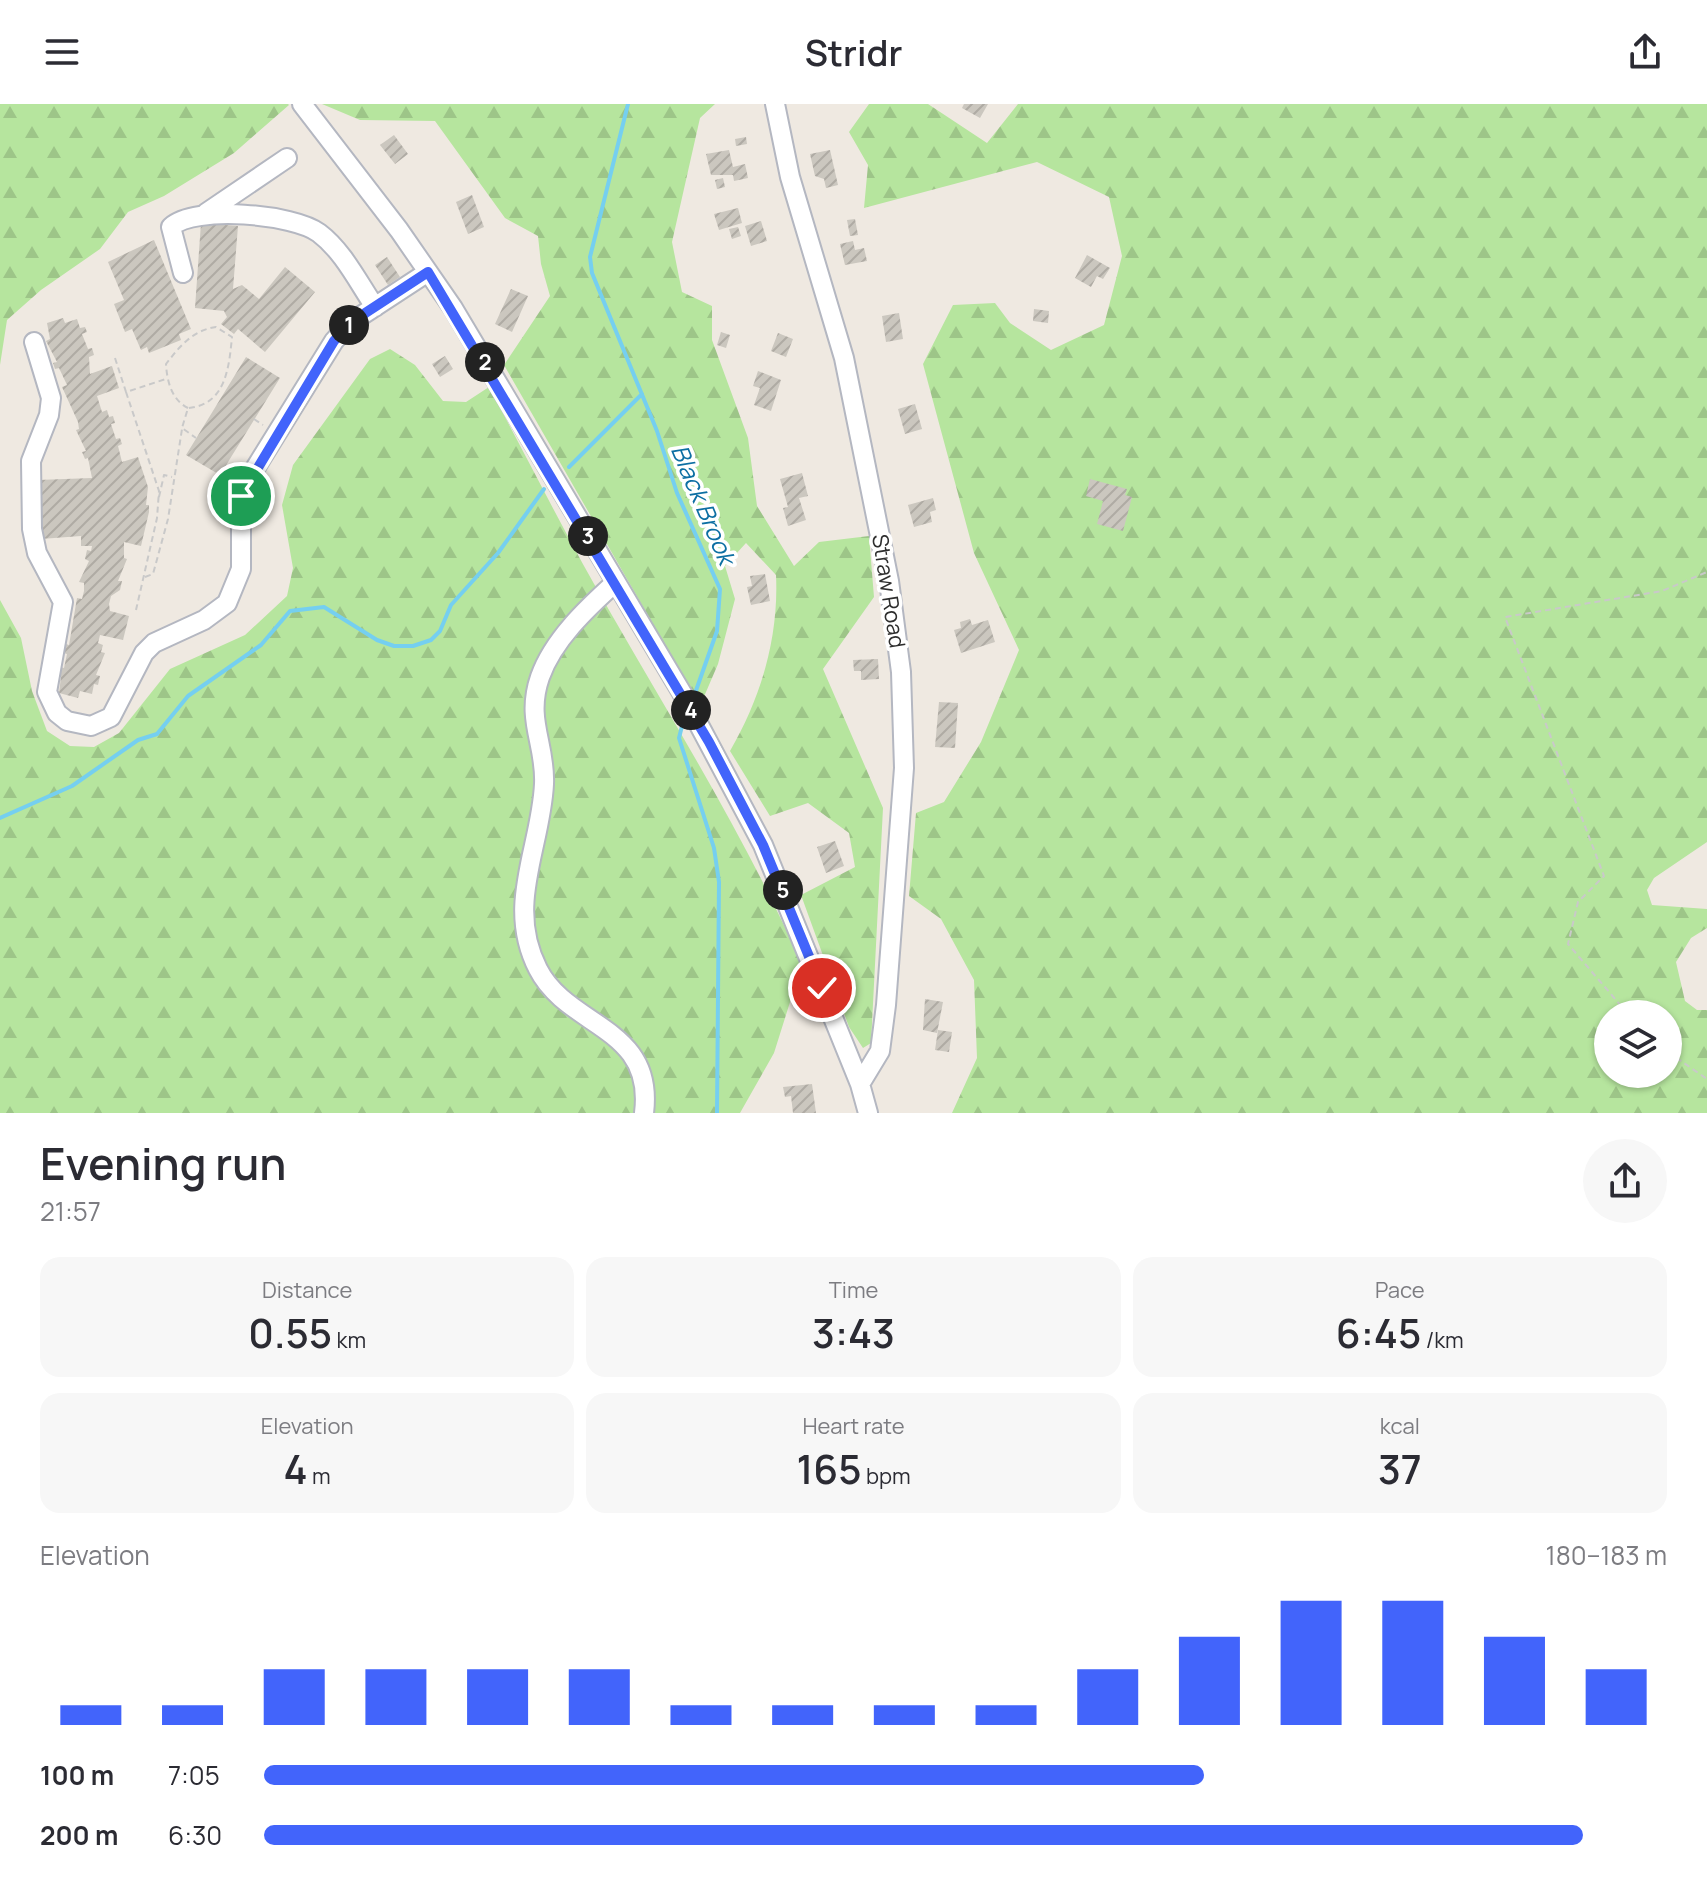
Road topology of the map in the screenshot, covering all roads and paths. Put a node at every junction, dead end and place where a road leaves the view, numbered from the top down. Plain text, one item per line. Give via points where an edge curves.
1 (302, 104) edge
2 (775, 104) edge
3 (287, 158) dead end
4 (206, 213) junction
5 (428, 272) junction
6 (183, 273) dead end
7 (375, 307) junction
8 (34, 342) dead end
9 (115, 358) dead end
10 (167, 379) junction
11 (126, 392) junction
12 (188, 408) junction
13 (182, 428) junction
14 (196, 438) dead end
15 (173, 477) junction
16 (158, 503) junction
17 (1707, 572) edge
18 (144, 577) junction
19 (616, 582) junction
20 (136, 610) dead end
21 (1616, 1000) edge
22 (1682, 1062) edge
23 (1707, 1079) edge
24 (860, 1084) junction
25 (644, 1113) edge
26 (868, 1113) edge

1 - 5 street
2 - 24 street, Straw Road via 790,177 847,369 901,672 904,768 886,1005 878,1059
3 - 4 street
4 - 6 street via 171,227
4 - 7 street via 293,221 316,230 334,246
5 - 7 street
5 - 19 street
7 - 8 street via 334,341 246,483 241,496 241,569 227,603 154,643 111,717 91,726 67,721 47,692 63,602 37,553 32,529 31,461 51,398
9 - 11 path
10 - 11 path
10 - 12 path via 179,403
10 - 12 path via 166,364 201,330 216,327 232,337 222,388 207,402
11 - 16 path via 159,491
12 - 13 path
13 - 14 path
13 - 15 path
15 - 16 path via 164,475
15 - 18 path via 156,567
16 - 18 path
17 - 21 path via 1662,591 1505,617 1604,876 1578,902 1568,944
18 - 20 path
19 - 24 street via 763,845
19 - 25 street via 565,637 536,691 534,726 545,781 526,869 525,914 532,956 552,989 628,1050 641,1075
22 - 23 path
24 - 26 street

